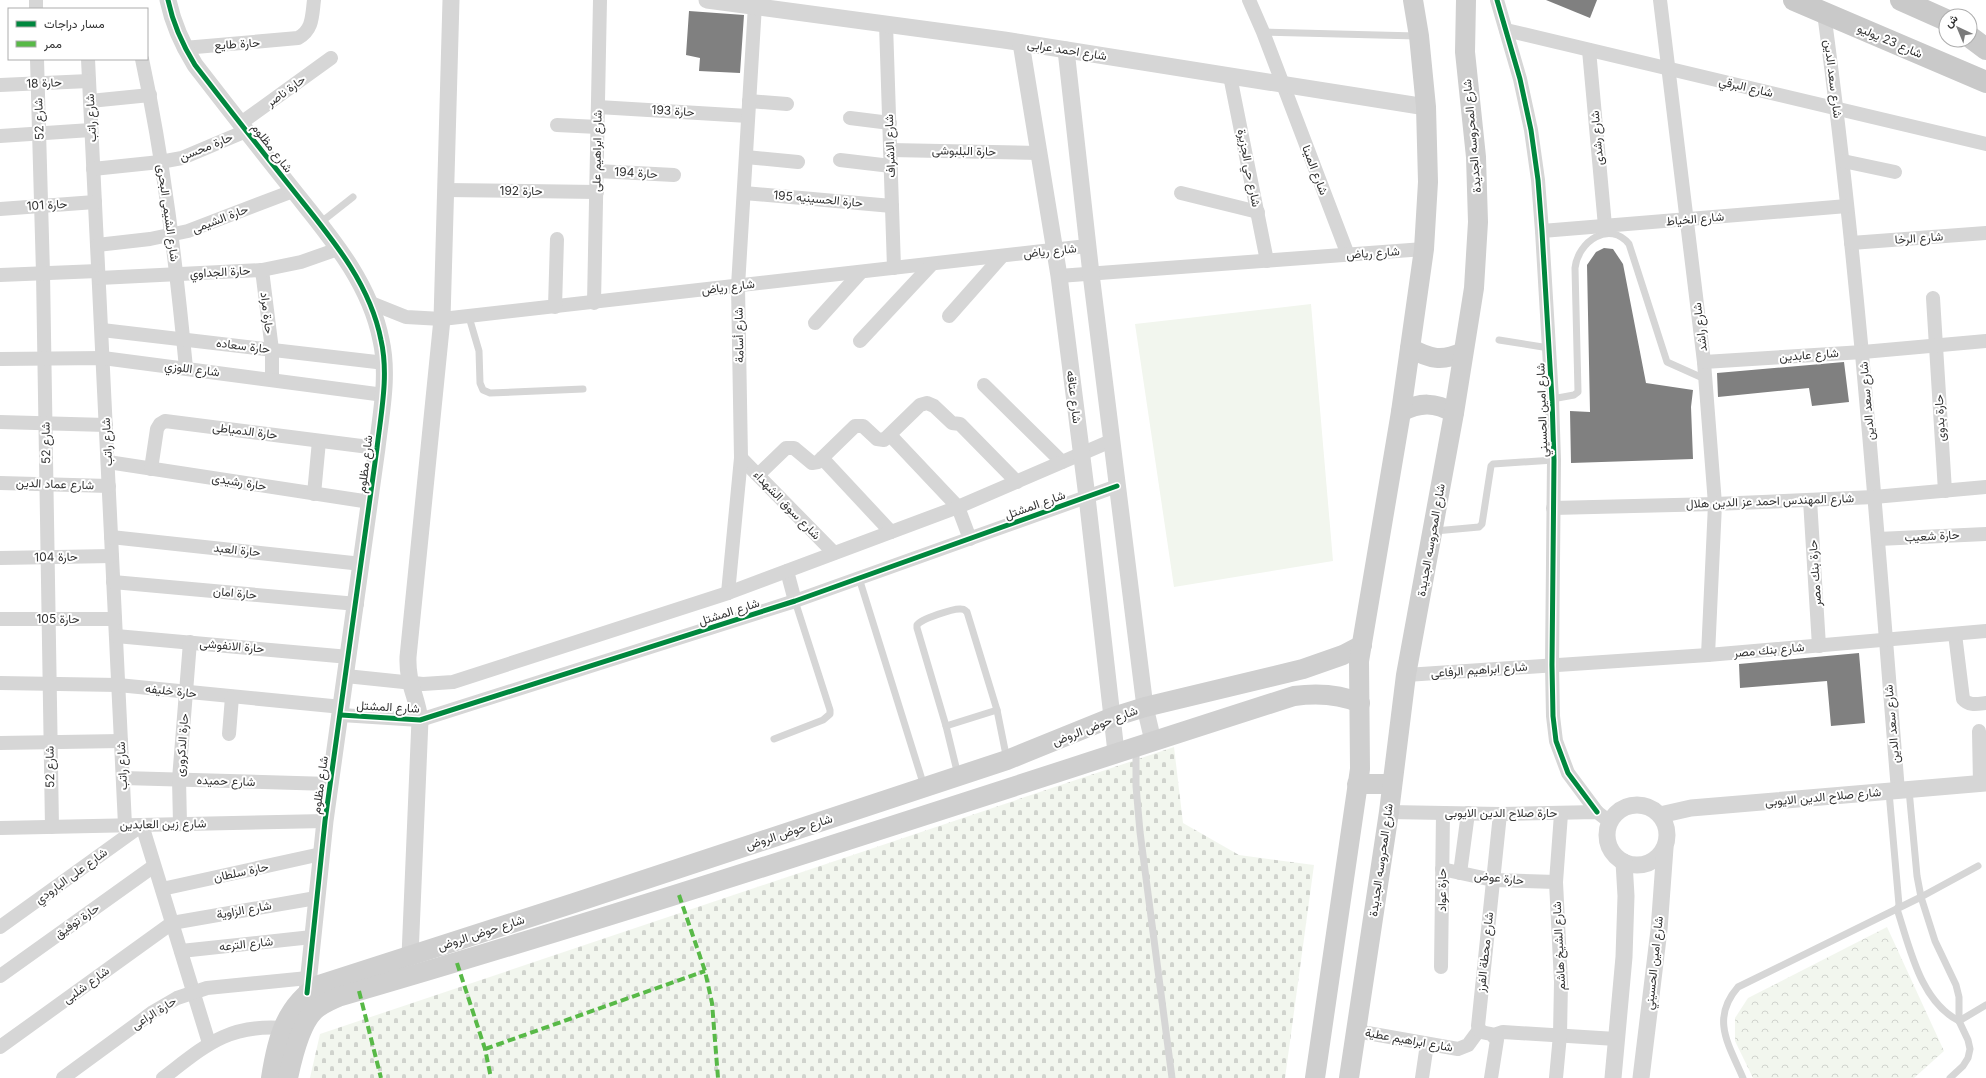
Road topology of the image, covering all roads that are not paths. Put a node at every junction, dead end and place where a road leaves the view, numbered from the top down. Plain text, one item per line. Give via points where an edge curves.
1 (168, 0) edge
2 (314, 0) edge
3 (451, 0) edge
4 (600, 0) edge
5 (707, 0) edge
6 (1249, 0) edge
7 (1413, 0) edge
8 (1466, 0) edge
9 (1497, 0) edge
10 (1660, 0) edge
11 (1794, 0) edge
12 (1901, 0) edge
13 (748, 3) edge
14 (1938, 12) edge
15 (1824, 13) junction
16 (886, 24) junction
17 (1506, 30) junction
18 (1263, 32) junction
19 (1420, 36) junction
20 (1021, 43) junction
21 (184, 48) junction
22 (1066, 50) junction
23 (1589, 50) junction
24 (331, 58) dead end
25 (37, 60) edge
26 (88, 60) edge
27 (142, 60) edge
28 (1669, 69) junction
29 (1230, 76) junction
30 (89, 81) junction
31 (1986, 82) edge
32 (38, 83) junction
33 (1282, 84) junction
34 (0, 85) edge
35 (150, 95) junction
36 (90, 101) junction
37 (749, 101) junction
38 (787, 104) dead end
39 (598, 107) junction
40 (1426, 107) junction
41 (1837, 108) junction
42 (748, 116) junction
43 (850, 118) dead end
44 (890, 123) junction
45 (557, 125) dead end
46 (244, 127) junction
47 (598, 127) junction
48 (91, 130) junction
49 (39, 134) junction
50 (0, 136) edge
51 (1986, 144) edge
52 (890, 150) junction
53 (1039, 153) junction
54 (746, 157) junction
55 (840, 160) dead end
56 (1843, 161) junction
57 (160, 162) junction
58 (798, 162) dead end
59 (891, 166) junction
60 (93, 170) junction
61 (597, 171) junction
62 (1895, 172) dead end
63 (674, 175) dead end
64 (445, 190) junction
65 (293, 191) junction
66 (597, 192) junction
67 (744, 193) junction
68 (1181, 193) dead end
69 (353, 197) dead end
70 (95, 202) junction
71 (41, 206) junction
72 (892, 206) junction
73 (1847, 206) junction
74 (0, 209) edge
75 (1258, 212) junction
76 (1687, 219) junction
77 (318, 224) junction
78 (1605, 226) junction
79 (1542, 231) junction
80 (1986, 233) edge
81 (172, 235) junction
82 (557, 239) dead end
83 (1851, 243) junction
84 (97, 245) junction
85 (1088, 246) junction
86 (338, 249) junction
87 (1424, 249) junction
88 (1055, 250) junction
89 (1348, 255) junction
90 (1002, 256) junction
91 (1267, 261) junction
92 (932, 264) junction
93 (894, 268) junction
94 (262, 270) junction
95 (861, 272) junction
96 (44, 273) junction
97 (1090, 274) junction
98 (0, 275) edge
99 (98, 275) junction
100 (176, 275) junction
101 (1059, 276) junction
102 (738, 286) junction
103 (1933, 298) dead end
104 (371, 303) junction
105 (594, 303) junction
106 (555, 307) junction
107 (468, 316) junction
108 (949, 316) dead end
109 (442, 319) junction
110 (815, 323) dead end
111 (102, 330) junction
112 (183, 339) junction
113 (1499, 340) dead end
114 (860, 341) dead end
115 (1986, 341) edge
116 (1936, 345) junction
117 (1410, 348) junction
118 (1549, 348) junction
119 (272, 350) junction
120 (1464, 352) junction
121 (1863, 352) junction
122 (45, 358) junction
123 (103, 358) junction
124 (0, 359) edge
125 (1704, 362) junction
126 (384, 363) junction
127 (186, 368) junction
128 (1705, 379) junction
129 (272, 380) junction
130 (984, 385) dead end
131 (583, 389) dead end
132 (384, 395) junction
133 (1552, 399) junction
134 (1400, 412) junction
135 (1454, 413) junction
136 (0, 422) edge
137 (46, 423) junction
138 (106, 425) junction
139 (890, 435) junction
140 (319, 441) junction
141 (1111, 441) junction
142 (377, 448) junction
143 (1082, 454) junction
144 (741, 458) junction
145 (822, 458) junction
146 (1554, 460) junction
147 (108, 462) junction
148 (1062, 462) junction
149 (151, 468) junction
150 (758, 475) junction
151 (0, 482) edge
152 (1017, 482) junction
153 (47, 484) junction
154 (109, 486) junction
155 (1117, 486) junction
156 (1986, 487) edge
157 (1944, 490) junction
158 (314, 494) junction
159 (1087, 497) junction
160 (1874, 497) junction
161 (1810, 500) junction
162 (370, 502) junction
163 (1715, 504) junction
164 (958, 507) junction
165 (1553, 508) junction
166 (891, 532) junction
167 (1433, 532) junction
168 (1986, 534) edge
169 (111, 537) junction
170 (970, 539) junction
171 (1878, 539) junction
172 (834, 553) junction
173 (112, 556) junction
174 (48, 557) junction
175 (0, 558) edge
176 (362, 564) junction
177 (787, 571) junction
178 (859, 578) junction
179 (114, 582) junction
180 (728, 593) junction
181 (795, 601) junction
182 (357, 604) junction
183 (0, 619) edge
184 (49, 619) junction
185 (115, 619) junction
186 (1986, 632) edge
187 (1955, 634) junction
188 (116, 636) junction
189 (1886, 640) junction
190 (190, 642) junction
191 (1362, 645) junction
192 (1819, 646) junction
193 (1708, 655) junction
194 (349, 657) junction
195 (1552, 665) junction
196 (1406, 675) junction
197 (346, 676) junction
198 (409, 681) junction
199 (0, 683) edge
200 (50, 684) junction
201 (118, 685) junction
202 (186, 692) junction
203 (232, 697) junction
204 (1360, 703) junction
205 (1986, 703) edge
206 (1145, 707) junction
207 (997, 710) junction
208 (341, 711) junction
209 (1113, 717) junction
210 (420, 720) junction
211 (946, 726) junction
212 (1979, 731) dead end
213 (229, 734) dead end
214 (774, 739) dead end
215 (121, 741) junction
216 (50, 742) junction
217 (0, 743) edge
218 (1145, 744) junction
219 (1116, 752) junction
220 (1007, 760) junction
221 (958, 776) junction
222 (122, 778) junction
223 (179, 779) junction
224 (1983, 783) edge
225 (330, 784) junction
226 (1357, 784) junction
227 (1392, 784) junction
228 (924, 787) junction
229 (1898, 791) junction
230 (1389, 812) junction
231 (1443, 813) junction
232 (1468, 813) junction
233 (1500, 814) junction
234 (1561, 814) junction
235 (1660, 815) junction
236 (1604, 817) junction
237 (325, 821) junction
238 (180, 824) junction
239 (125, 825) junction
240 (142, 825) junction
241 (52, 827) junction
242 (0, 828) edge
243 (1664, 848) junction
244 (321, 854) junction
245 (1624, 862) junction
246 (154, 866) junction
247 (1978, 866) dead end
248 (1442, 869) junction
249 (1460, 873) junction
250 (1493, 880) junction
251 (1556, 882) junction
252 (162, 890) junction
253 (1921, 897) junction
254 (316, 898) junction
255 (574, 903) junction
256 (1897, 909) junction
257 (172, 923) junction
258 (581, 925) junction
259 (0, 927) edge
260 (490, 930) junction
261 (312, 937) junction
262 (180, 951) junction
263 (494, 952) junction
264 (410, 956) junction
265 (1442, 967) dead end
266 (0, 976) edge
267 (308, 985) junction
268 (193, 992) junction
269 (1986, 1005) edge
270 (1959, 1021) junction
271 (283, 1028) junction
272 (1479, 1030) junction
273 (1356, 1031) junction
274 (1494, 1035) junction
275 (1560, 1035) junction
276 (1616, 1039) junction
277 (209, 1043) junction
278 (1427, 1044) junction
279 (0, 1047) edge
280 (62, 1078) edge
281 (163, 1078) edge
282 (274, 1078) edge
283 (1172, 1078) edge
284 (1315, 1078) edge
285 (1349, 1078) edge
286 (1422, 1078) edge
287 (1491, 1078) edge
288 (1556, 1078) edge
289 (1613, 1078) edge
290 (1641, 1078) edge
291 (1743, 1078) edge
292 (1950, 1078) edge

1 - 21 street, شارع مظلوم via 172,19
2 - 21 street, حارة طايع via 309,28 298,38
3 - 64 street
4 - 39 street, شارع ابراهيم على
5 - 13 street, شارع احمد عرابى
6 - 18 street, شارع المينا
7 - 19 main road
8 - 120 main road, شارع المحروسه الجديدة via 1465,52 1476,157 1478,222 1474,288
9 - 17 street, شارع امين الحسيني
10 - 28 street, شارع راشد
11 - 15 main road, شارع 23 يوليو
12 - 14 main road
13 - 16 street, شارع احمد عرابى
13 - 37 street, شارع أسامة
15 - 31 main road, شارع 23 يوليو
15 - 41 street, شارع سعد الدين
16 - 20 street, شارع احمد عرابى
16 - 44 street, شارع الاشراف
17 - 23 street, شارع البرقي
17 - 79 street, شارع امين الحسيني via 1520,79 1530,130 1538,180
18 - 19 lane
18 - 33 street, شارع المينا
19 - 40 main road
20 - 22 street, شارع احمد عرابى
20 - 53 street, شارع عتاقه
21 - 46 street, شارع مظلوم
22 - 29 street, شارع احمد عرابى
22 - 85 street
23 - 28 street, شارع البرقي
23 - 78 street, شارع رشدى
24 - 46 street, حارة ناصر
25 - 32 street, شارع 52
26 - 30 street, شارع راتب
27 - 35 street, شارع الشيمى البحرى
28 - 41 street, شارع البرقي
28 - 76 street, شارع راشد
29 - 33 street, شارع احمد عرابى
29 - 75 street, شارع حي الجزيرة
30 - 32 street, حارة 18
30 - 36 street, شارع راتب
32 - 34 street, حارة 18
32 - 49 street, شارع 52
33 - 40 street, شارع احمد عرابى
33 - 89 street, شارع المينا
35 - 36 street
35 - 57 street, شارع الشيمى البحرى
36 - 48 street, شارع راتب
37 - 38 street
37 - 42 street, شارع أسامة
39 - 42 street, حارة 193
39 - 47 street, شارع ابراهيم على
40 - 87 main road via 1428,182
41 - 51 street, شارع البرقي
41 - 56 street, شارع سعد الدين
42 - 54 street, شارع أسامة
43 - 44 street
44 - 52 street, شارع الاشراف
45 - 47 street
46 - 57 street, حارة محسن via 182,158
46 - 65 street, شارع مظلوم
47 - 61 street, شارع ابراهيم على
48 - 49 street
48 - 60 street, شارع راتب
49 - 50 street
49 - 71 street, شارع 52
52 - 53 street, حارة البلبوشى
52 - 59 street, شارع الاشراف
53 - 88 street, شارع عتاقه
54 - 58 street
54 - 67 street, شارع أسامة
55 - 59 street
56 - 62 street
56 - 73 street, شارع سعد الدين
57 - 60 street, حارة محسن
57 - 81 street, شارع الشيمى البحرى
59 - 72 street, شارع الاشراف
60 - 70 street, شارع راتب
61 - 63 street, حارة 194
61 - 66 street, شارع ابراهيم على
64 - 66 street, حارة 192
64 - 109 street
65 - 77 street, شارع مظلوم
65 - 81 street, حارة الشيمى
66 - 105 street, شارع ابراهيم على
67 - 72 street, حارة الحسينيه 195
67 - 102 street, شارع أسامة
68 - 75 street
69 - 77 lane
70 - 71 street, حارة 101
70 - 84 street, شارع راتب
71 - 74 street, حارة 101
71 - 96 street, شارع 52
72 - 93 street, شارع الاشراف
73 - 76 street, شارع الخياط
73 - 83 street, شارع سعد الدين
75 - 91 street, شارع حي الجزيرة
76 - 78 street, شارع الخياط
76 - 125 street, شارع راشد
77 - 86 street, شارع مظلوم
78 - 79 street, شارع الخياط
79 - 118 street, شارع امين الحسيني
80 - 83 street, شارع الرخا
81 - 84 street, حارة الشيمى
81 - 100 street, شارع الشيمى البحرى
82 - 106 street
83 - 121 street, شارع سعد الدين
84 - 99 street, شارع راتب
85 - 88 street, شارع رياض
85 - 97 street
86 - 94 street, حارة الجداوي via 301,262
86 - 104 street, شارع مظلوم via 351,266
87 - 89 street, شارع رياض
87 - 117 main road
88 - 90 street, شارع رياض
88 - 101 street, شارع عتاقه
89 - 91 street, شارع رياض
90 - 92 street, شارع رياض
90 - 108 street
91 - 97 street, شارع رياض
92 - 93 street, شارع رياض
92 - 114 street
93 - 95 street, شارع رياض
94 - 100 street, حارة الجداوي
94 - 119 street, حارة مراد
95 - 102 street, شارع رياض
95 - 110 street
96 - 98 street, حارة الجداوي
96 - 99 street, حارة الجداوي
96 - 122 street, شارع 52
97 - 101 street, شارع رياض
97 - 141 street
99 - 100 street, حارة الجداوي
99 - 111 street, شارع راتب
100 - 112 street, شارع الشيمى البحرى
101 - 143 street, شارع عتاقه
102 - 105 street, شارع رياض
102 - 144 street, شارع أسامة
103 - 116 street, حارة بدوى
104 - 109 street, شارع رياض via 406,317
104 - 126 street, شارع مظلوم via 379,328
105 - 106 street, شارع رياض
106 - 107 street, شارع رياض
107 - 109 street, شارع رياض
107 - 131 lane via 479,351 480,383 483,390 490,392
109 - 198 street via 408,657
111 - 112 street, حارة سعاده
111 - 123 street, شارع راتب
112 - 119 street, حارة سعاده
112 - 127 street, شارع الشيمى البحرى
113 - 118 lane
115 - 116 street, شارع عابدين
116 - 121 street, شارع عابدين
116 - 157 street, حارة بدوى
117 - 120 main road via 1437,359 1451,358
117 - 134 main road
118 - 133 street, شارع امين الحسيني
119 - 126 street, حارة سعاده
119 - 129 street, حارة مراد
120 - 135 main road, شارع المحروسه الجديدة
121 - 125 street, شارع عابدين
121 - 160 street, شارع سعد الدين
122 - 123 street, شارع اللوزي
122 - 124 street, شارع اللوزي
122 - 137 street, شارع 52
123 - 127 street, شارع اللوزي
123 - 138 street, شارع راتب
125 - 128 street, شارع راشد
126 - 132 street, شارع مظلوم
127 - 129 street, شارع اللوزي
128 - 133 lane via 1667,362 1629,244 1624,238 1614,234 1603,234 1582,247 1576,257 1578,392
128 - 163 street, شارع راشد
129 - 132 street, شارع اللوزي
130 - 148 street
132 - 142 street, شارع مظلوم
133 - 146 street, شارع امين الحسيني
134 - 135 main road via 1413,405 1427,403 1441,406
134 - 191 main road
135 - 167 main road, شارع المحروسه الجديدة
136 - 137 street
137 - 138 street
137 - 153 street, شارع 52
138 - 147 street, شارع راتب
139 - 145 street via 881,440 863,426 855,426
139 - 152 street via 920,405 931,404 952,423 960,424
139 - 164 street
140 - 142 street, حارة الدمياطى
140 - 149 street, حارة الدمياطى via 165,421 157,429
140 - 158 street
141 - 143 street, شارع المشتل
141 - 155 street
142 - 162 street, شارع مظلوم
143 - 148 street, شارع المشتل
143 - 159 street, شارع عتاقه
144 - 150 street, شارع سوق الشهداء
144 - 180 street, شارع أسامة
145 - 150 street via 812,463 794,448 786,448
145 - 166 street
146 - 165 street, شارع امين الحسيني
146 - 167 lane via 1492,464 1482,524 1479,527
147 - 149 street, حارة رشيدى
147 - 154 street, شارع راتب
148 - 152 street, شارع المشتل
149 - 158 street, حارة رشيدى
150 - 172 street, شارع سوق الشهداء
151 - 153 street, شارع عماد الدين
152 - 164 street, شارع المشتل
153 - 154 street, شارع عماد الدين
153 - 174 street, شارع 52
154 - 169 street, شارع راتب
155 - 159 street, شارع المشتل
155 - 206 street
156 - 157 street, شارع المهندس احمد عز الدين هلال
157 - 160 street, شارع المهندس احمد عز الدين هلال
158 - 162 street, حارة رشيدى
159 - 170 street, شارع المشتل
159 - 209 street, شارع عتاقه
160 - 161 street, شارع المهندس احمد عز الدين هلال
160 - 171 street, شارع سعد الدين
161 - 163 street, شارع المهندس احمد عز الدين هلال
161 - 192 street, حارة بنك مصر
162 - 176 street, شارع مظلوم
163 - 165 street, شارع المهندس احمد عز الدين هلال
163 - 193 street, شارع راشد
164 - 166 street, شارع المشتل
164 - 170 street
165 - 195 street, شارع امين الحسيني
166 - 172 street, شارع المشتل
167 - 196 main road, شارع المحروسه الجديدة
168 - 171 street, حارة شعيب
169 - 173 street, شارع راتب
169 - 176 street, حارة العبد
170 - 178 street, شارع المشتل
171 - 189 street, شارع سعد الدين
172 - 177 street, شارع المشتل
173 - 174 street, حارة 104
173 - 179 street, شارع راتب
174 - 175 street, حارة 104
174 - 184 street, شارع 52
176 - 182 street, شارع مظلوم
177 - 180 street, شارع المشتل
177 - 181 street
178 - 181 street, شارع المشتل
178 - 228 lane
179 - 182 street, حارة امان
179 - 185 street, شارع راتب
180 - 198 street, شارع المشتل via 453,682 423,684
181 - 210 street, شارع المشتل
181 - 214 lane via 830,714 824,720
182 - 194 street, شارع مظلوم
183 - 184 street, حارة 105
184 - 185 street, حارة 105
184 - 200 street, شارع 52
185 - 188 street, شارع راتب
186 - 187 street, شارع بنك مصر
187 - 189 street, شارع بنك مصر
187 - 205 street via 1963,699 1966,703
188 - 190 street, حارة الانفوشى
188 - 201 street, شارع راتب
189 - 192 street, شارع بنك مصر
189 - 229 street, شارع سعد الدين
190 - 194 street, حارة الانفوشى
190 - 202 street, حارة الدكرورى
191 - 204 main road via 1358,678
191 - 206 main road, شارع حوض الروض via 1343,655 1303,668
192 - 193 street, شارع بنك مصر
193 - 195 street, شارع بنك مصر
194 - 197 street, شارع مظلوم
195 - 196 street, شارع ابراهيم الرفاعى
195 - 236 street, شارع امين الحسيني via 1556,741 1570,777
196 - 227 main road, شارع المحروسه الجديدة
197 - 198 street, شارع المشتل
197 - 208 street, شارع مظلوم
198 - 210 street
199 - 200 street, حارة خليفه
200 - 201 street, حارة خليفه
200 - 216 street, شارع 52
201 - 202 street, حارة خليفه
201 - 215 street, شارع راتب
202 - 203 street, حارة خليفه
202 - 223 street, حارة الدكرورى
203 - 208 street, حارة خليفه
203 - 213 street
204 - 218 main road, شارع حوض الروض via 1345,697 1309,694 1294,696
204 - 226 main road via 1361,745
206 - 209 main road, شارع حوض الروض
206 - 218 street
207 - 211 lane
207 - 211 lane via 968,615 964,610 958,609 922,620 918,625
207 - 220 lane
208 - 210 street, شارع المشتل
208 - 225 street, شارع مظلوم
209 - 219 street, شارع عتاقه
209 - 220 main road, شارع حوض الروض
210 - 264 street
211 - 221 lane
212 - 224 street
215 - 216 street
215 - 222 street, شارع راتب
216 - 217 street
216 - 241 street, شارع 52
218 - 219 main road, شارع حوض الروض
218 - 283 lane via 1136,786
219 - 258 main road, شارع حوض الروض
220 - 221 main road, شارع حوض الروض
221 - 228 main road, شارع حوض الروض
222 - 223 street, شارع حميده
222 - 239 street, شارع راتب
223 - 225 street, شارع حميده
223 - 238 street, حارة الدكرورى
224 - 229 street, شارع صلاح الدين الايوبى
225 - 237 street, شارع مظلوم
226 - 227 main road
226 - 284 main road
227 - 230 main road, شارع المحروسه الجديدة
228 - 255 main road, شارع حوض الروض
229 - 235 street, شارع صلاح الدين الايوبى via 1691,808
229 - 253 lane
229 - 256 lane
230 - 231 street, حارة صلاح الدين الايوبى
230 - 273 main road, شارع المحروسه الجديدة
231 - 232 street, حارة صلاح الدين الايوبى
231 - 248 street, حارة عواد
232 - 233 street, حارة صلاح الدين الايوبى
232 - 249 street
233 - 234 street, حارة صلاح الدين الايوبى
233 - 250 street, شارع محطة الفرز
234 - 236 street, حارة صلاح الدين الايوبى
234 - 251 street, شارع الشيخ هاشم
235 - 236 street via 1650,808 1639,805
235 - 243 street via 1666,825 1667,837
236 - 245 street via 1609,846 1615,856
237 - 238 street, شارع زين العابدين
237 - 244 street, شارع مظلوم
238 - 240 street, شارع زين العابدين
239 - 240 street, شارع زين العابدين
239 - 241 street, شارع زين العابدين
240 - 246 street
240 - 259 street, شارع على البارودي
241 - 242 street, شارع زين العابدين
243 - 245 street via 1658,858 1647,864
243 - 290 street, شارع امين الحسيني via 1659,930
244 - 252 street, حارة سلطان
244 - 254 street, شارع مظلوم
245 - 276 street via 1624,957
246 - 252 street
246 - 266 street, حارة توفيق
247 - 253 lane
248 - 249 street, حارة عوض
248 - 265 street, حارة عواد
249 - 250 street, حارة عوض
250 - 251 street, حارة عوض
250 - 272 street, شارع محطة الفرز
251 - 275 street, شارع الشيخ هاشم via 1561,982
252 - 257 street
253 - 256 lane
253 - 270 lane via 1935,941 1956,985
254 - 257 street, شارع الزاوية
254 - 261 street, شارع مظلوم
255 - 258 main road
255 - 260 main road, شارع حوض الروض
256 - 270 lane via 1912,954 1933,1001 1949,1016
256 - 291 lane via 1738,987 1726,1004 1723,1025 1725,1036
257 - 262 street
257 - 279 street, شارع شلبى
258 - 263 main road, شارع حوض الروض
260 - 263 main road
260 - 264 main road, شارع حوض الروض
261 - 262 street, شارع الترعه
261 - 267 street, شارع مظلوم
262 - 268 street
263 - 282 main road, شارع حوض الروض via 325,1003 313,1012
264 - 267 main road, شارع حوض الروض via 333,980
267 - 268 street, حارة الراعى via 226,985
267 - 271 main road, شارع حوض الروض
268 - 277 street
268 - 280 street, حارة الراعى via 176,998 153,1012
269 - 270 lane
270 - 292 lane via 1970,1049 1964,1066
271 - 277 street via 242,1030
271 - 282 main road, شارع حوض الروض via 278,1044
272 - 274 street
272 - 278 street, شارع ابراهيم عطية via 1468,1045 1458,1049
273 - 278 street, شارع ابراهيم عطية
273 - 285 main road, شارع المحروسه الجديدة
274 - 275 street via 1503,1032
274 - 287 street via 1496,1044
275 - 276 street
275 - 288 street, شارع الشيخ هاشم
276 - 289 street
277 - 281 street
278 - 286 street

